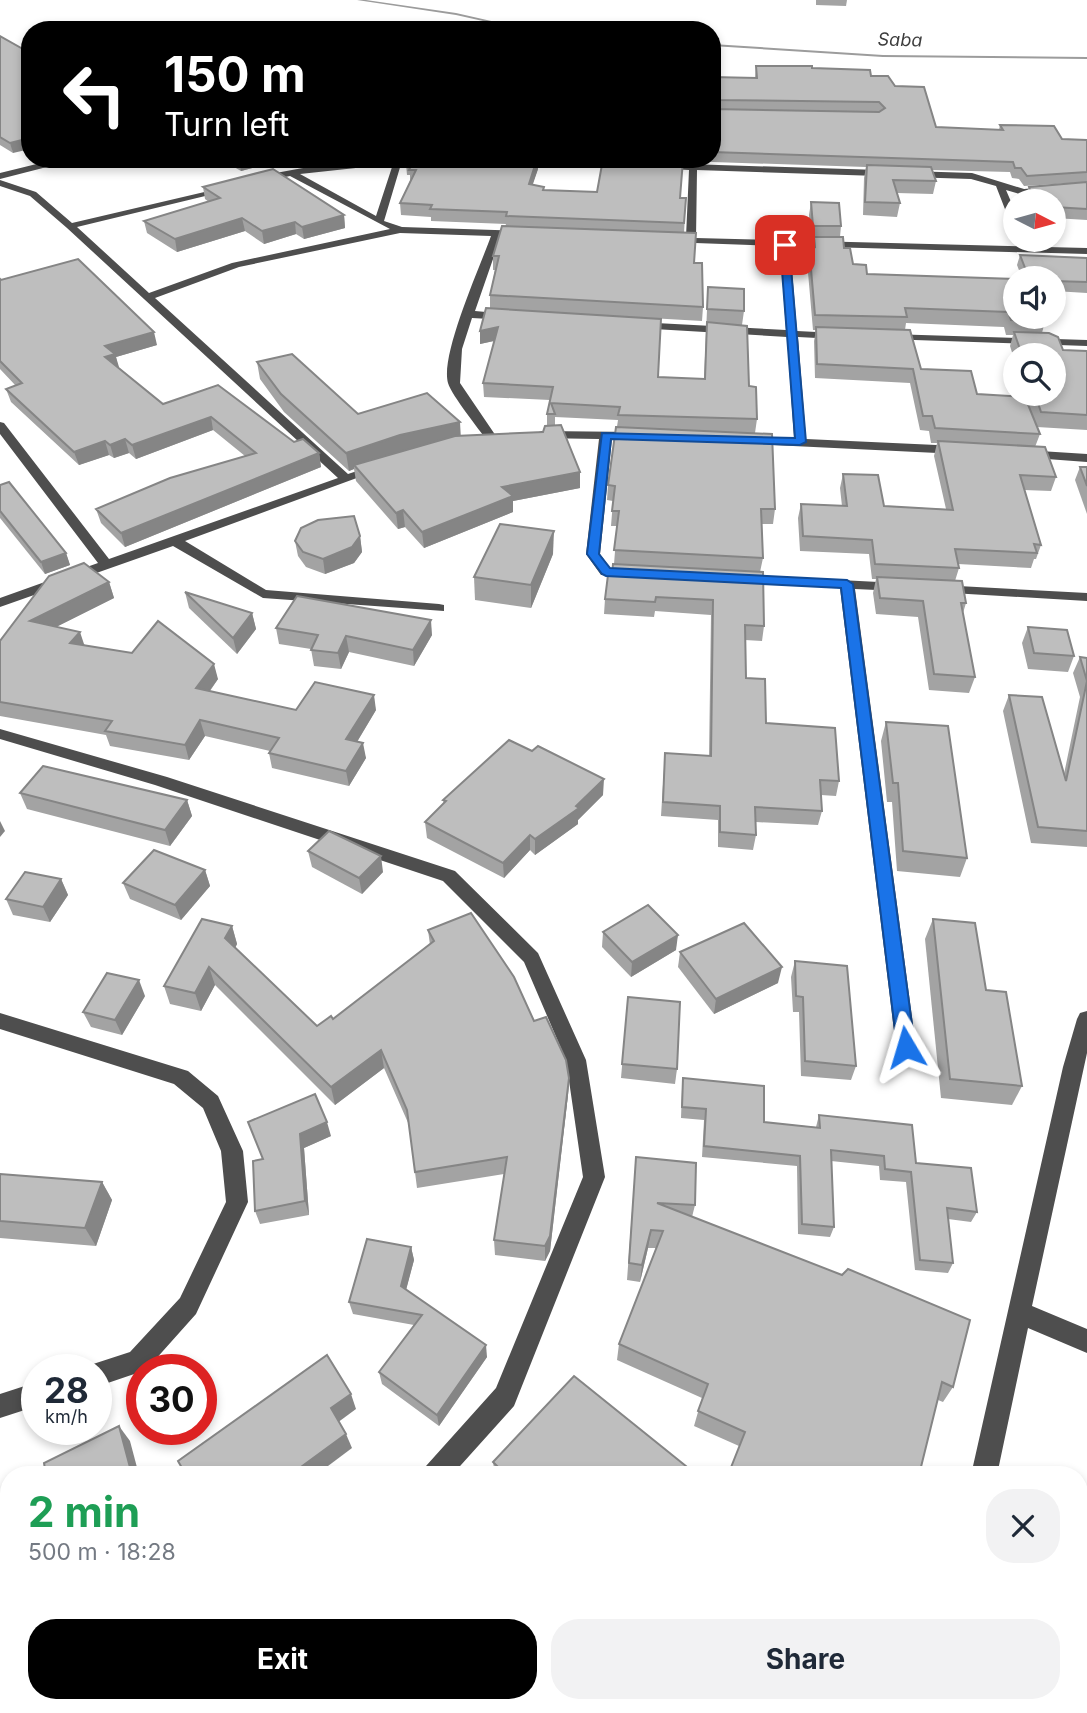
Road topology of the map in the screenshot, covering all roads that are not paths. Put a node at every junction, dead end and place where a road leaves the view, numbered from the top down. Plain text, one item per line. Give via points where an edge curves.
1 (24, 168) edge
2 (329, 168) edge
3 (396, 168) edge
4 (693, 168) edge
5 (721, 168) edge
6 (290, 172) junction
7 (0, 176) edge
8 (251, 182) edge
9 (0, 183) edge
10 (239, 185) edge
11 (1000, 185) junction
12 (1087, 187) edge
13 (1003, 192) edge
14 (379, 222) junction
15 (70, 226) junction
16 (400, 230) junction
17 (497, 233) junction
18 (538, 235) edge
19 (663, 239) edge
20 (691, 240) junction
21 (1003, 244) edge
22 (785, 245) junction
23 (1066, 249) edge
24 (1087, 251) edge
25 (150, 296) junction
26 (466, 314) junction
27 (520, 317) edge
28 (629, 324) edge
29 (792, 335) junction
30 (846, 336) edge
31 (873, 337) edge
32 (1087, 343) edge
33 (0, 426) edge
34 (606, 435) junction
35 (530, 436) edge
36 (648, 437) edge
37 (492, 439) edge
38 (731, 439) edge
39 (800, 442) junction
40 (978, 452) edge
41 (1005, 453) edge
42 (1087, 458) edge
43 (394, 463) edge
44 (346, 478) junction
45 (173, 540) junction
46 (106, 564) junction
47 (646, 574) edge
48 (726, 578) edge
49 (847, 584) junction
50 (1087, 597) edge
51 (0, 603) edge
52 (439, 608) dead end
53 (0, 734) edge
54 (1087, 1019) edge
55 (0, 1021) edge
56 (906, 1047) dead end
57 (1080, 1070) edge
58 (1019, 1312) junction
59 (1087, 1341) edge
60 (112, 1370) edge
61 (21, 1399) edge
62 (0, 1406) edge
63 (443, 1466) edge
64 (986, 1466) edge

1 - 7 street
2 - 6 street
3 - 14 street
4 - 20 street
5 - 11 street via 972,176
6 - 8 street
6 - 14 street
9 - 15 street via 33,194
10 - 15 street
11 - 12 street via 1023,192
11 - 13 street
14 - 16 street
15 - 25 street
16 - 17 street
16 - 25 street via 236,265
17 - 18 street
17 - 26 street
19 - 20 street
20 - 22 street
21 - 22 street
22 - 29 street
23 - 24 street
25 - 44 street
26 - 27 street
26 - 37 street via 456,349 454,383
28 - 29 street
29 - 30 street
29 - 39 street
31 - 32 street
33 - 46 street
34 - 35 street
34 - 36 street
34 - 47 street via 593,554 606,572
38 - 39 street
39 - 40 street
41 - 42 street
43 - 44 street
44 - 45 street
45 - 46 street
45 - 52 street via 263,594
46 - 51 street
48 - 49 street
49 - 50 street
49 - 56 street
53 - 63 street via 161,781 449,876 531,958 576,1060 594,1177 505,1396
54 - 57 street
55 - 60 street via 181,1077 211,1102 232,1151 237,1202 188,1306 137,1362
57 - 58 street
58 - 59 street
58 - 64 street
61 - 62 street

